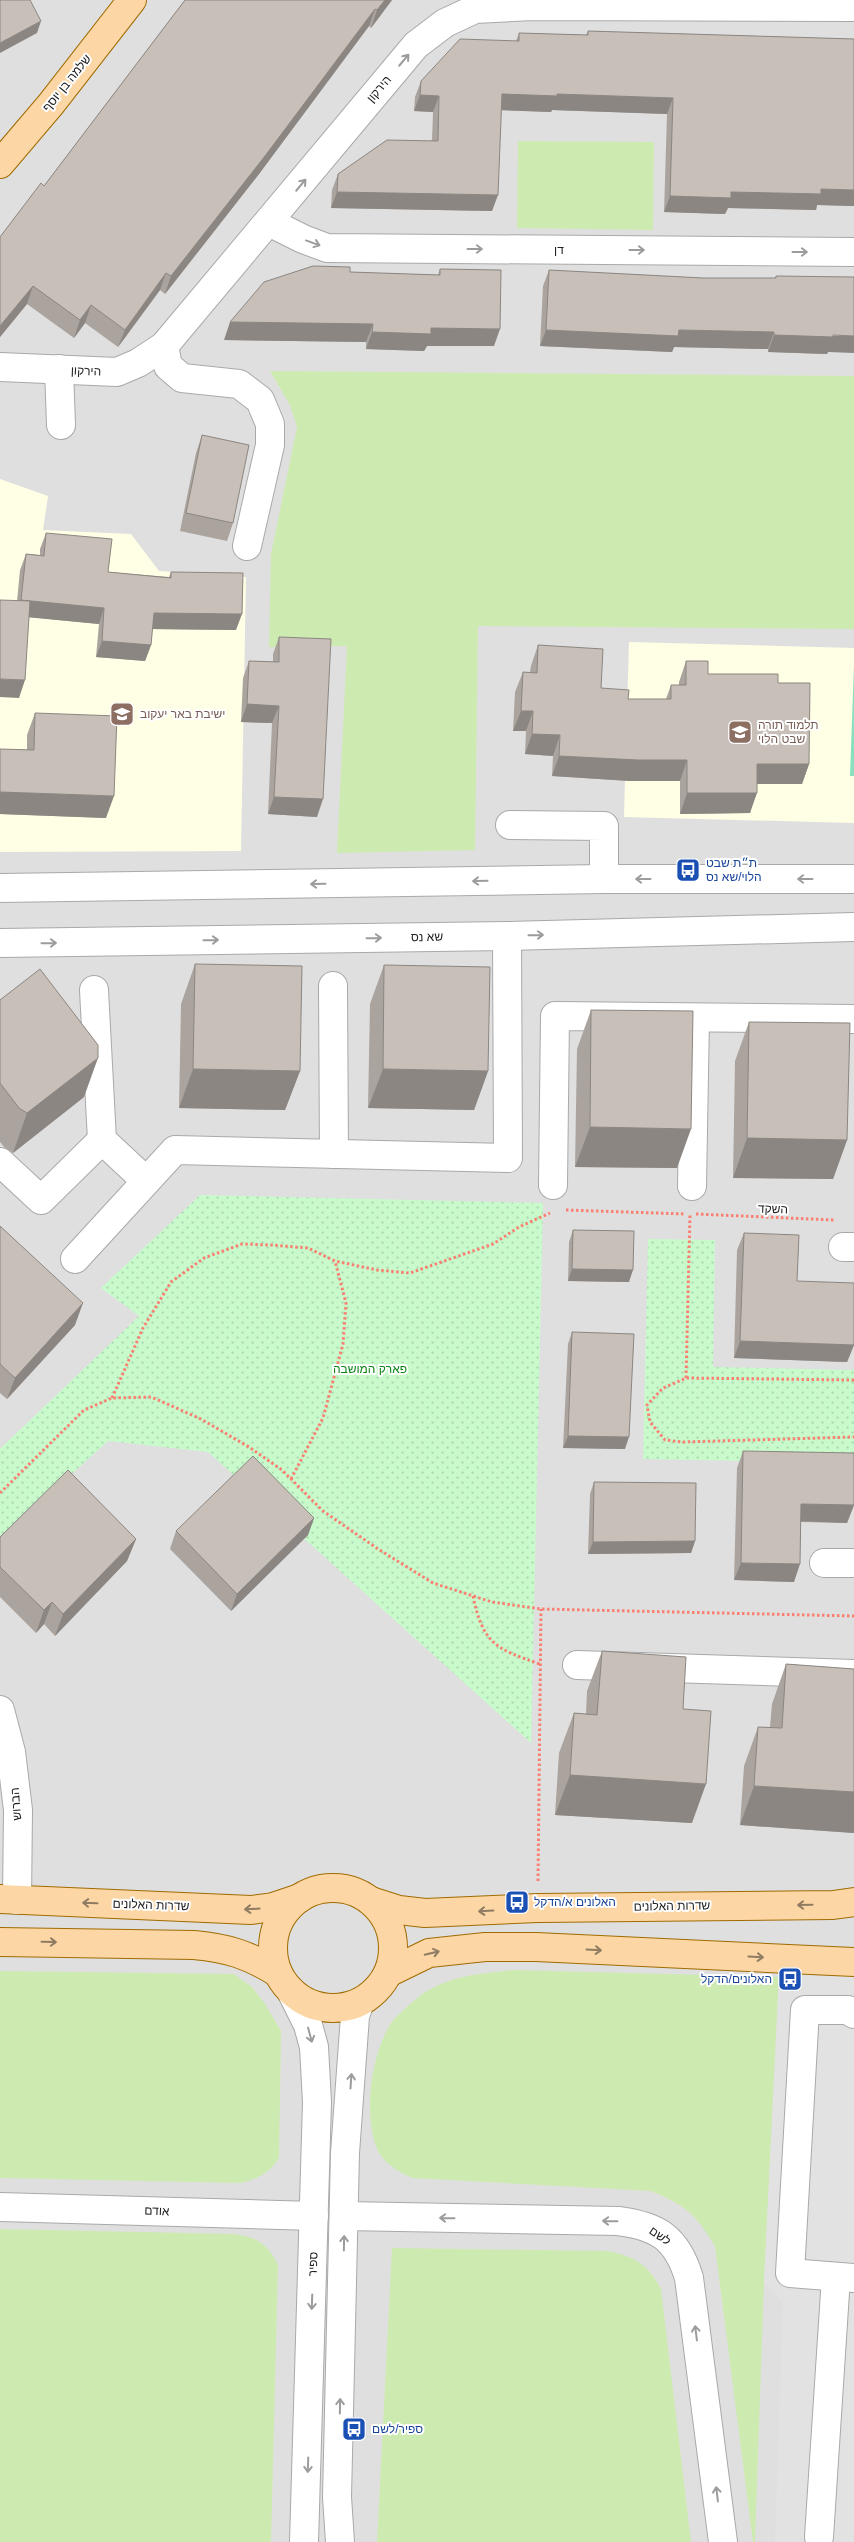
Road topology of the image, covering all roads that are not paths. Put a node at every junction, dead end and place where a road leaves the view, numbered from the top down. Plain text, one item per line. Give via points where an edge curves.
1 (132, 0) edge
2 (854, 7) edge
3 (0, 164) edge
4 (269, 222) junction
5 (854, 252) edge
6 (164, 346) junction
7 (0, 367) edge
8 (59, 370) junction
9 (60, 425) dead end
10 (247, 546) dead end
11 (510, 825) dead end
12 (604, 879) junction
13 (854, 879) edge
14 (0, 888) edge
15 (854, 927) edge
16 (507, 936) junction
17 (0, 943) edge
18 (333, 986) dead end
19 (94, 990) dead end
20 (695, 1018) junction
21 (854, 1019) edge
22 (102, 1140) junction
23 (334, 1154) junction
24 (0, 1162) edge
25 (146, 1181) junction
26 (553, 1185) dead end
27 (692, 1186) dead end
28 (75, 1258) dead end
29 (824, 1563) dead end
30 (854, 1564) edge
31 (577, 1665) dead end
32 (854, 1674) edge
33 (0, 1710) edge
34 (300, 1898) junction
35 (8, 1900) edge
36 (371, 1901) junction
37 (854, 1902) edge
38 (0, 1942) edge
39 (854, 1962) edge
40 (388, 1973) junction
41 (285, 1982) junction
42 (360, 2002) junction
43 (854, 2014) edge
44 (0, 2207) edge
45 (314, 2216) junction
46 (344, 2216) junction
47 (845, 2277) edge
48 (819, 2537) dead end
49 (304, 2542) edge
50 (340, 2542) edge
51 (723, 2542) edge

1 - 3 main road, שלמה בן יוסף
4 -> 2 street, הירקון via 416,45 445,23 475,9 532,6
4 -> 5 street, דן via 327,248
4 - 6 street, הירקון
6 - 8 street, הירקון via 138,363 116,372
6 - 10 street via 168,366 182,378 238,384 260,400 270,424 270,445
7 - 8 street, הירקון
8 - 9 street
11 - 12 street via 604,826
13 -> 12 street
12 -> 14 street
16 -> 15 street, שא נס
17 -> 16 street, שא נס
16 - 23 street via 508,1158
18 - 23 street
19 - 22 street
20 - 21 street
20 - 26 street via 555,1016
20 - 27 street
22 - 24 street via 41,1200
22 - 25 street
23 - 25 street via 175,1150
25 - 28 street
29 - 30 street
31 - 32 street
33 - 35 street, הברוש via 11,1752 18,1810
34 -> 35 main road, שדרות האלונים via 251,1910
34 - 36 main road via 317,1890 336,1888 355,1892
34 - 41 main road via 278,1923 274,1940 274,1956
37 -> 36 main road, שדרות האלונים via 833,1905 538,1908 425,1914
36 - 40 main road via 384,1916 392,1934
38 -> 41 main road via 218,1947 254,1958
40 -> 39 main road via 429,1953 486,1947
40 - 42 main road via 376,1990
41 - 42 main road via 306,2002 324,2008
41 -> 45 street, ספיר via 308,2025 316,2066
46 -> 42 street via 354,2016
43 - 47 street via 848,2010 806,2010 790,2273
44 - 45 street, אודם
45 -> 49 street, ספיר
50 -> 46 street via 337,2497
51 -> 46 street, לשם via 689,2278 684,2260 672,2242 653,2229 618,2221
47 - 48 street

